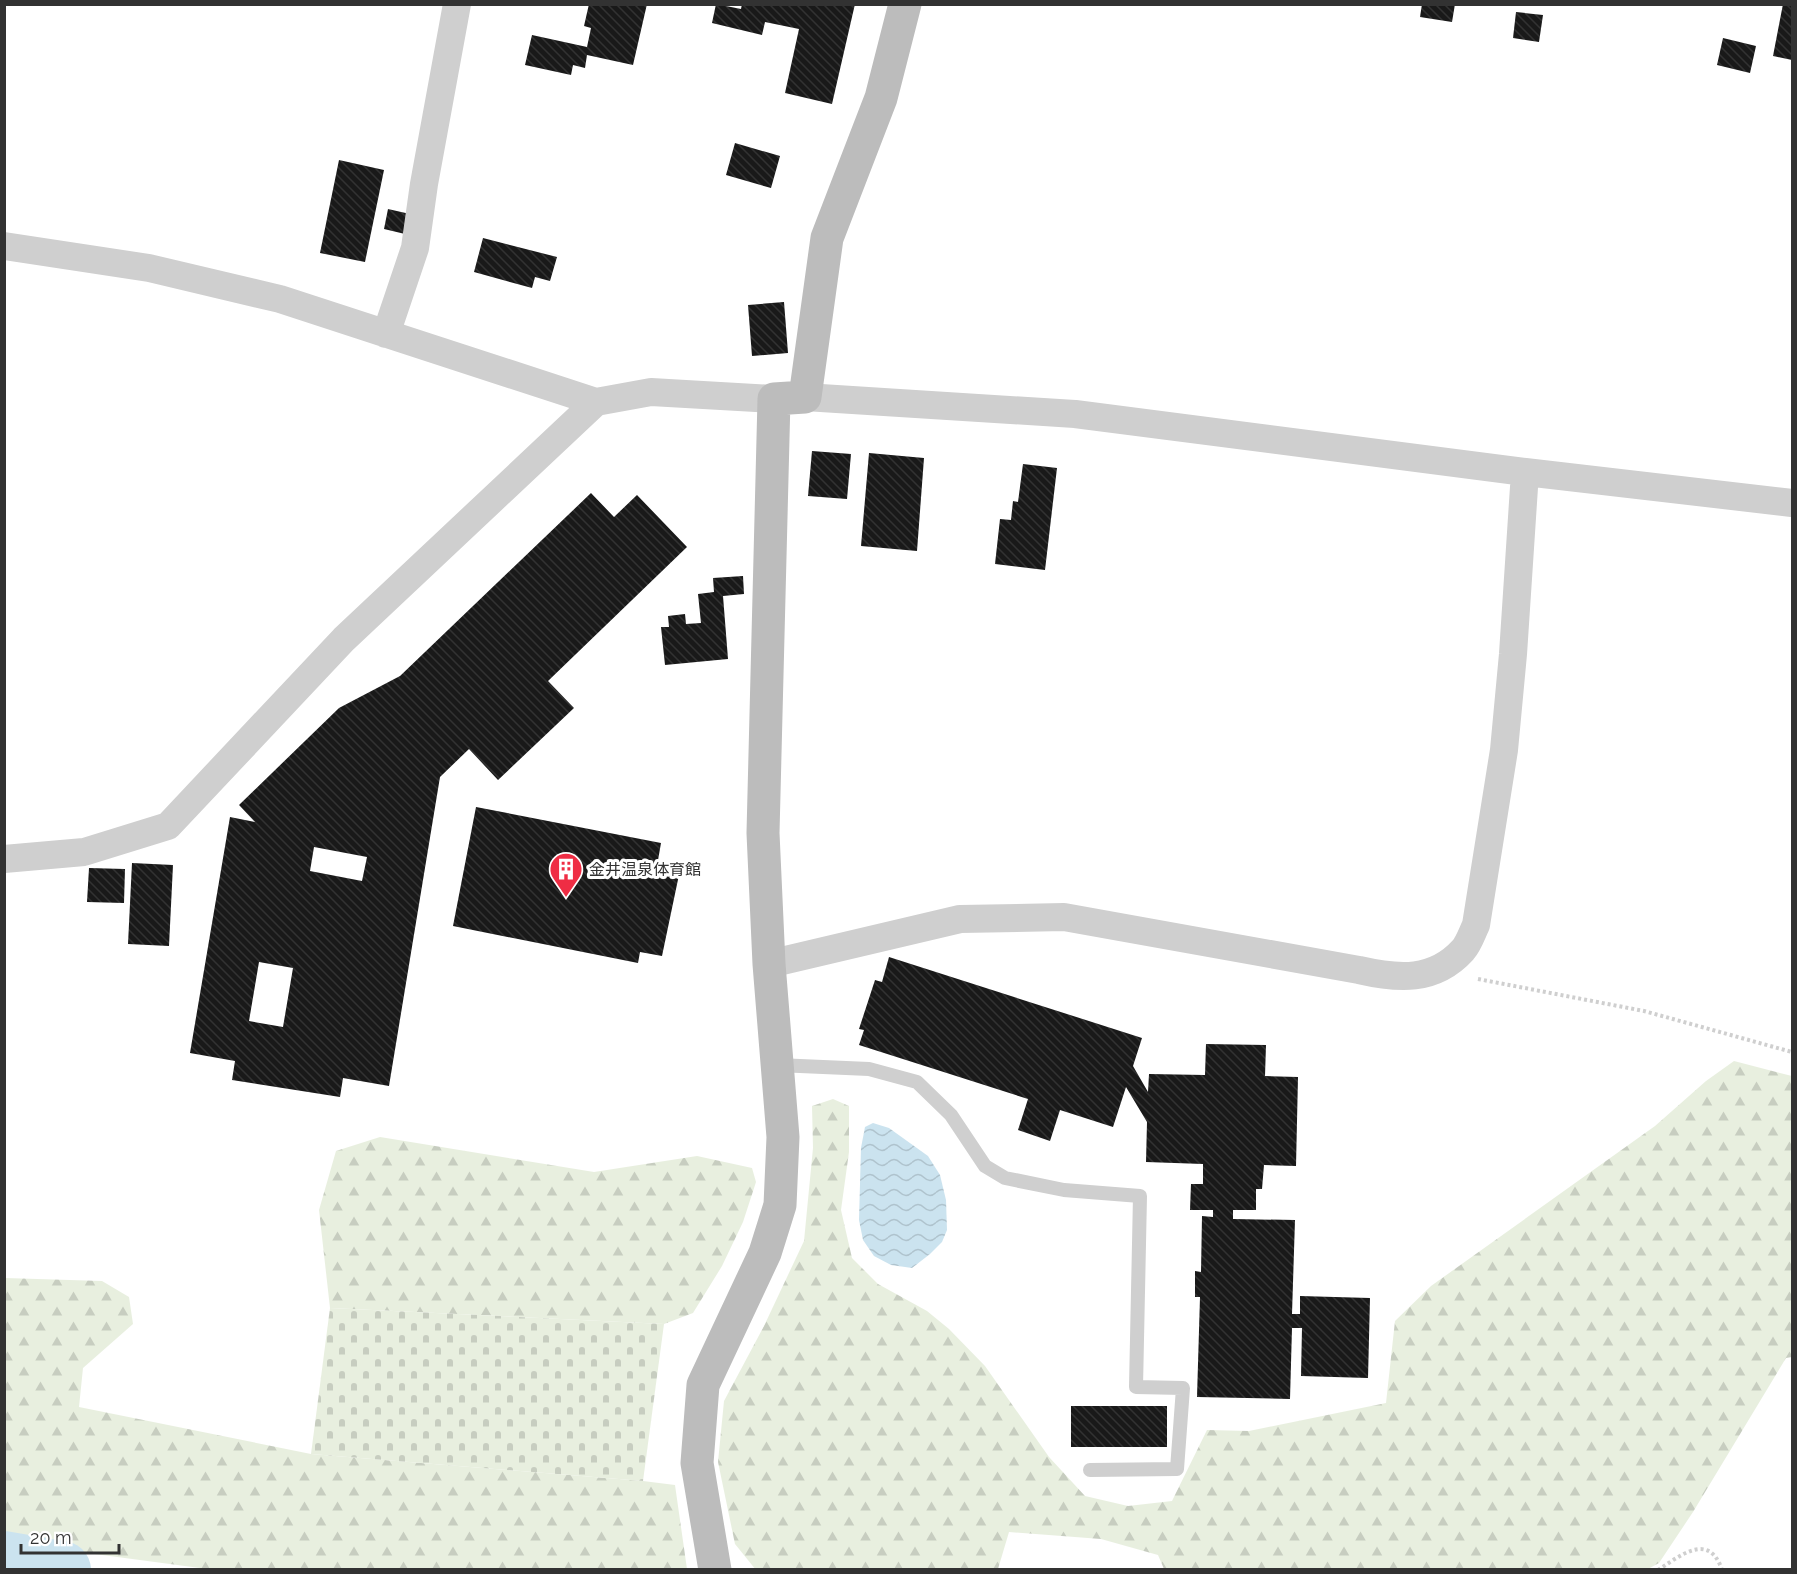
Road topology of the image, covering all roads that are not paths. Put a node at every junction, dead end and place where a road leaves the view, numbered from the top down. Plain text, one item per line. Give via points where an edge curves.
1 (457, 4) edge
2 (905, 4) edge
3 (4, 246) edge
4 (386, 334) junction
5 (789, 398) junction
6 (597, 402) junction
7 (1525, 472) junction
8 (1792, 503) edge
9 (4, 859) edge
10 (769, 964) junction
11 (777, 1065) junction
12 (1090, 1470) dead end
13 (715, 1569) edge

1 - 4 street via 415,248
2 - 5 street via 881,98 827,238
3 - 4 street via 149,268 280,299
4 - 6 street
5 - 6 street via 651,393
5 - 7 street via 1075,414
5 - 10 street via 763,833
6 - 9 street via 344,639 168,826 84,852
7 - 8 street
7 - 10 street via 1504,750 1476,925 1465,948 1443,967 1417,976 1386,976 1064,916 960,919
10 - 11 street
11 - 12 lane via 869,1069 917,1082 951,1114 985,1166 1005,1178 1064,1190 1140,1196 1136,1387 1182,1388 1177,1469
11 - 13 street via 783,1137 780,1205 765,1253 703,1385 697,1464

